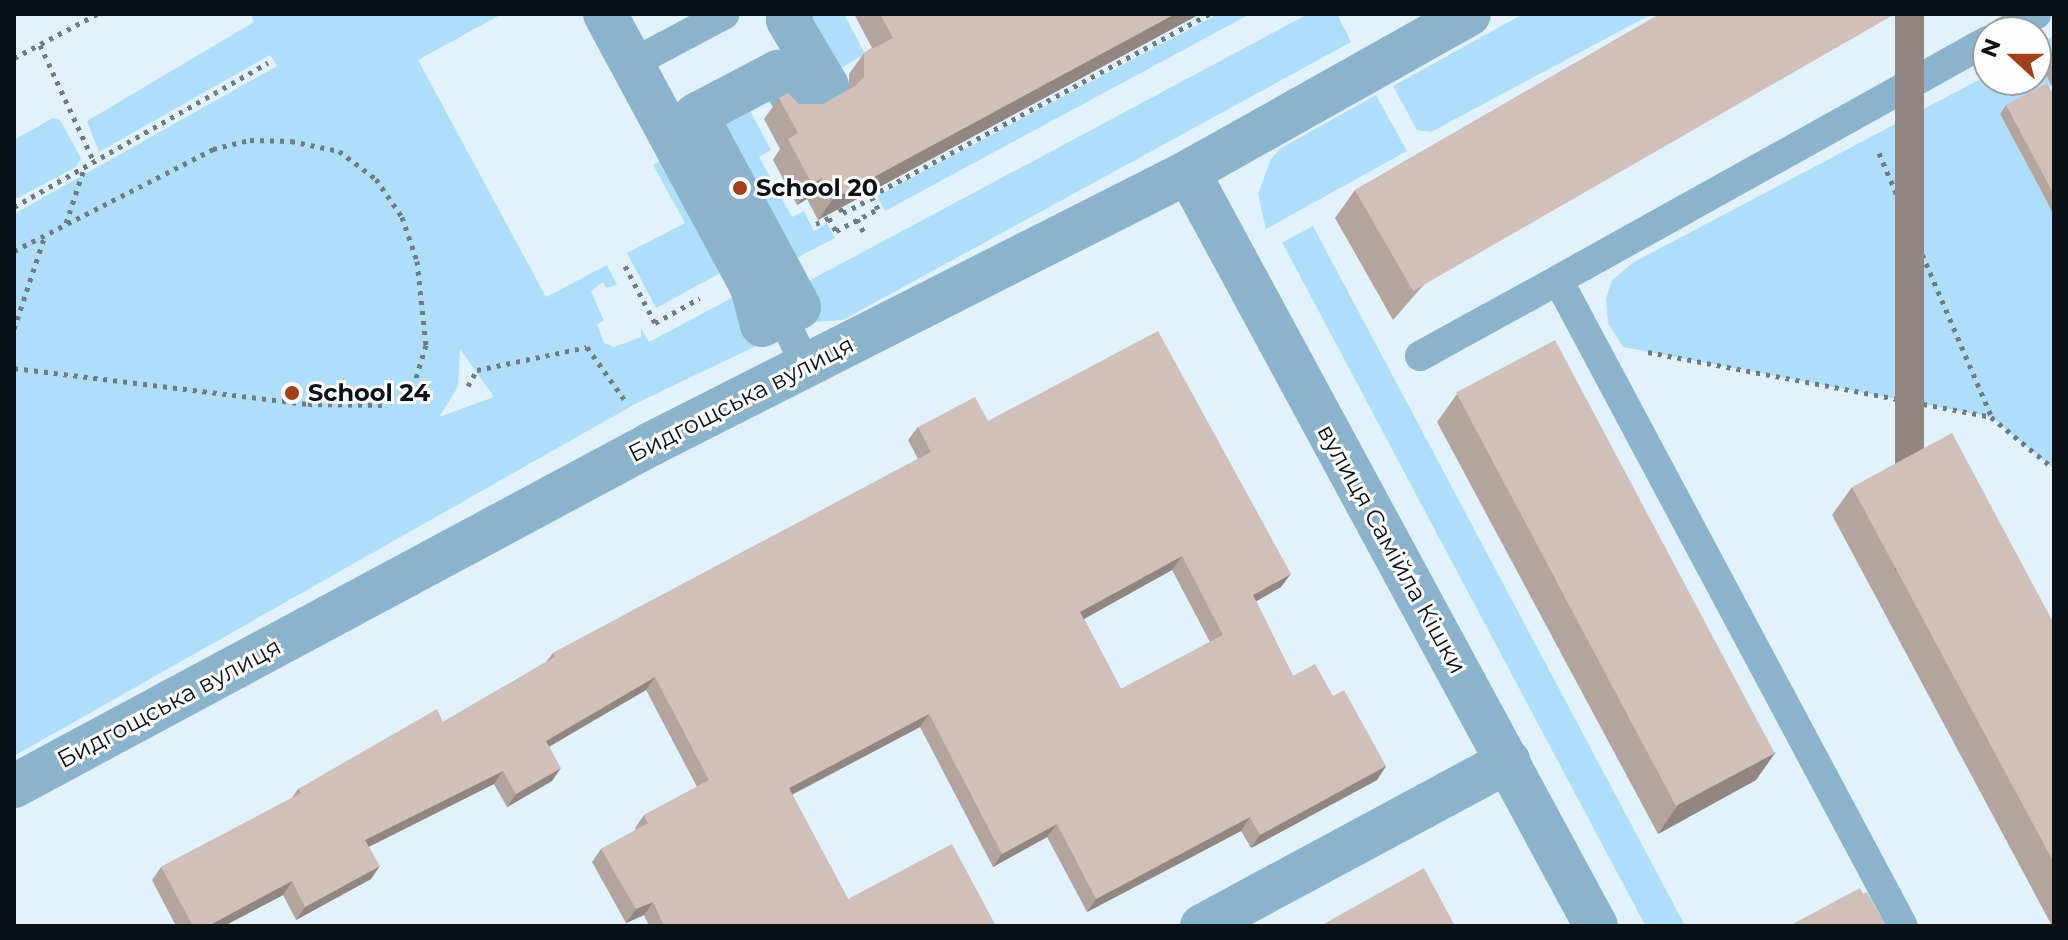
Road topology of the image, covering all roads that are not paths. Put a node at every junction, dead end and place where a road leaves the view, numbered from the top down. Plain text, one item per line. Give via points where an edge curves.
1 (605, 14) edge
2 (623, 14) edge
3 (725, 14) edge
4 (791, 14) edge
5 (1469, 14) edge
6 (1972, 50) edge
7 (646, 56) junction
8 (1188, 172) junction
9 (1558, 280) junction
10 (781, 316) junction
11 (1420, 356) dead end
12 (806, 366) junction
13 (1508, 761) junction
14 (14, 786) edge
15 (1202, 926) edge
16 (1596, 926) edge
17 (1903, 926) edge

1 - 10 street via 752,287 762,325
2 - 7 lane
3 - 7 lane
4 - 10 street via 788,20 827,86 796,103 778,72 696,115 799,307
5 - 8 street, Бидгощська вулиця
6 - 9 lane
7 - 10 lane
8 - 12 street, Бидгощська вулиця
8 - 13 street, вулиця Самійла Кішки
9 - 11 lane
9 - 17 lane
10 - 12 lane
12 - 14 street, Бидгощська вулиця
13 - 15 street
13 - 16 street, вулиця Самійла Кішки

